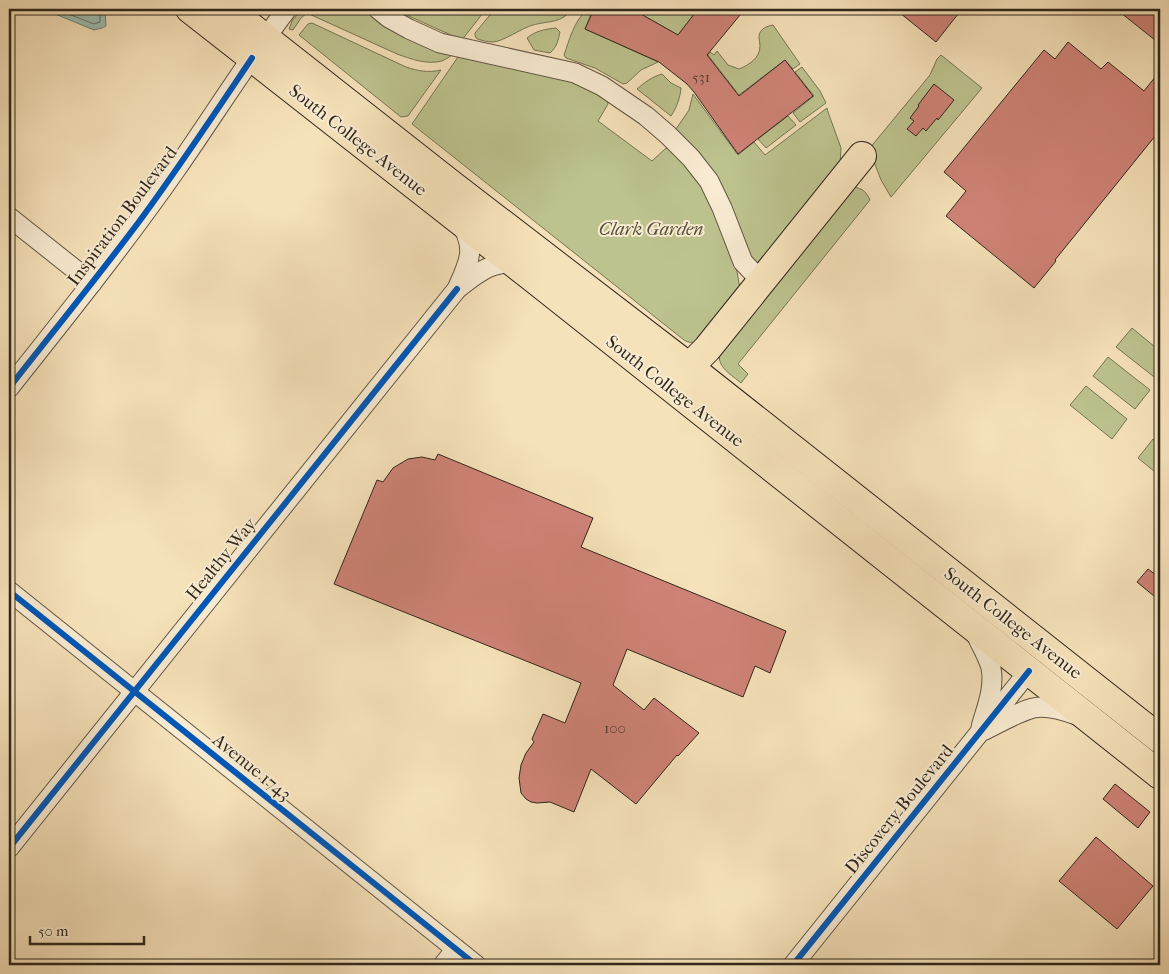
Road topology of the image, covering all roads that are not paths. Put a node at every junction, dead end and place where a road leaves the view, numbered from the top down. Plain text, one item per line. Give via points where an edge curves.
1 (190, 9) edge
2 (228, 9) edge
3 (287, 9) edge
4 (378, 9) edge
5 (259, 48) junction
6 (862, 156) dead end
7 (9, 217) edge
8 (460, 221) junction
9 (513, 263) junction
10 (762, 282) junction
11 (92, 284) junction
12 (457, 289) junction
13 (689, 367) junction
14 (654, 375) junction
15 (9, 388) edge
16 (9, 591) edge
17 (971, 625) junction
18 (1029, 671) junction
19 (134, 692) junction
20 (1093, 721) junction
21 (979, 733) junction
22 (1160, 739) edge
23 (1160, 775) edge
24 (9, 848) edge
25 (456, 949) junction
26 (443, 965) edge
27 (476, 965) edge
28 (793, 965) edge

1 - 5 main road, South College Avenue
2 - 5 main road, South College Avenue
3 - 5 street, Inspiration Boulevard
4 - 10 street via 409,29 440,42 575,73 602,86 646,116 691,158 709,181 744,262
5 - 8 main road, South College Avenue
5 - 11 street, Inspiration Boulevard
5 - 13 main road, South College Avenue via 460,191
6 - 10 main road
7 - 11 street
8 - 9 main road, South College Avenue
8 - 12 street, Healthy Way via 470,249
9 - 12 street, Healthy Way via 489,267
9 - 14 main road, South College Avenue
10 - 13 main road
11 - 15 street, Inspiration Boulevard
12 - 19 street, Healthy Way
13 - 14 main road
13 - 22 main road, South College Avenue
14 - 17 main road, South College Avenue
16 - 19 street, Avenue 1743
17 - 18 main road, South College Avenue
17 - 21 street, Discovery Boulevard via 986,655 992,678
18 - 20 main road, South College Avenue
18 - 21 street, Discovery Boulevard
19 - 24 street, Healthy Way
19 - 25 street, Avenue 1743
20 - 21 street, Discovery Boulevard via 1060,709 1033,708
20 - 23 main road, South College Avenue
21 - 28 street, Discovery Boulevard
25 - 26 street
25 - 27 street, Avenue 1743

